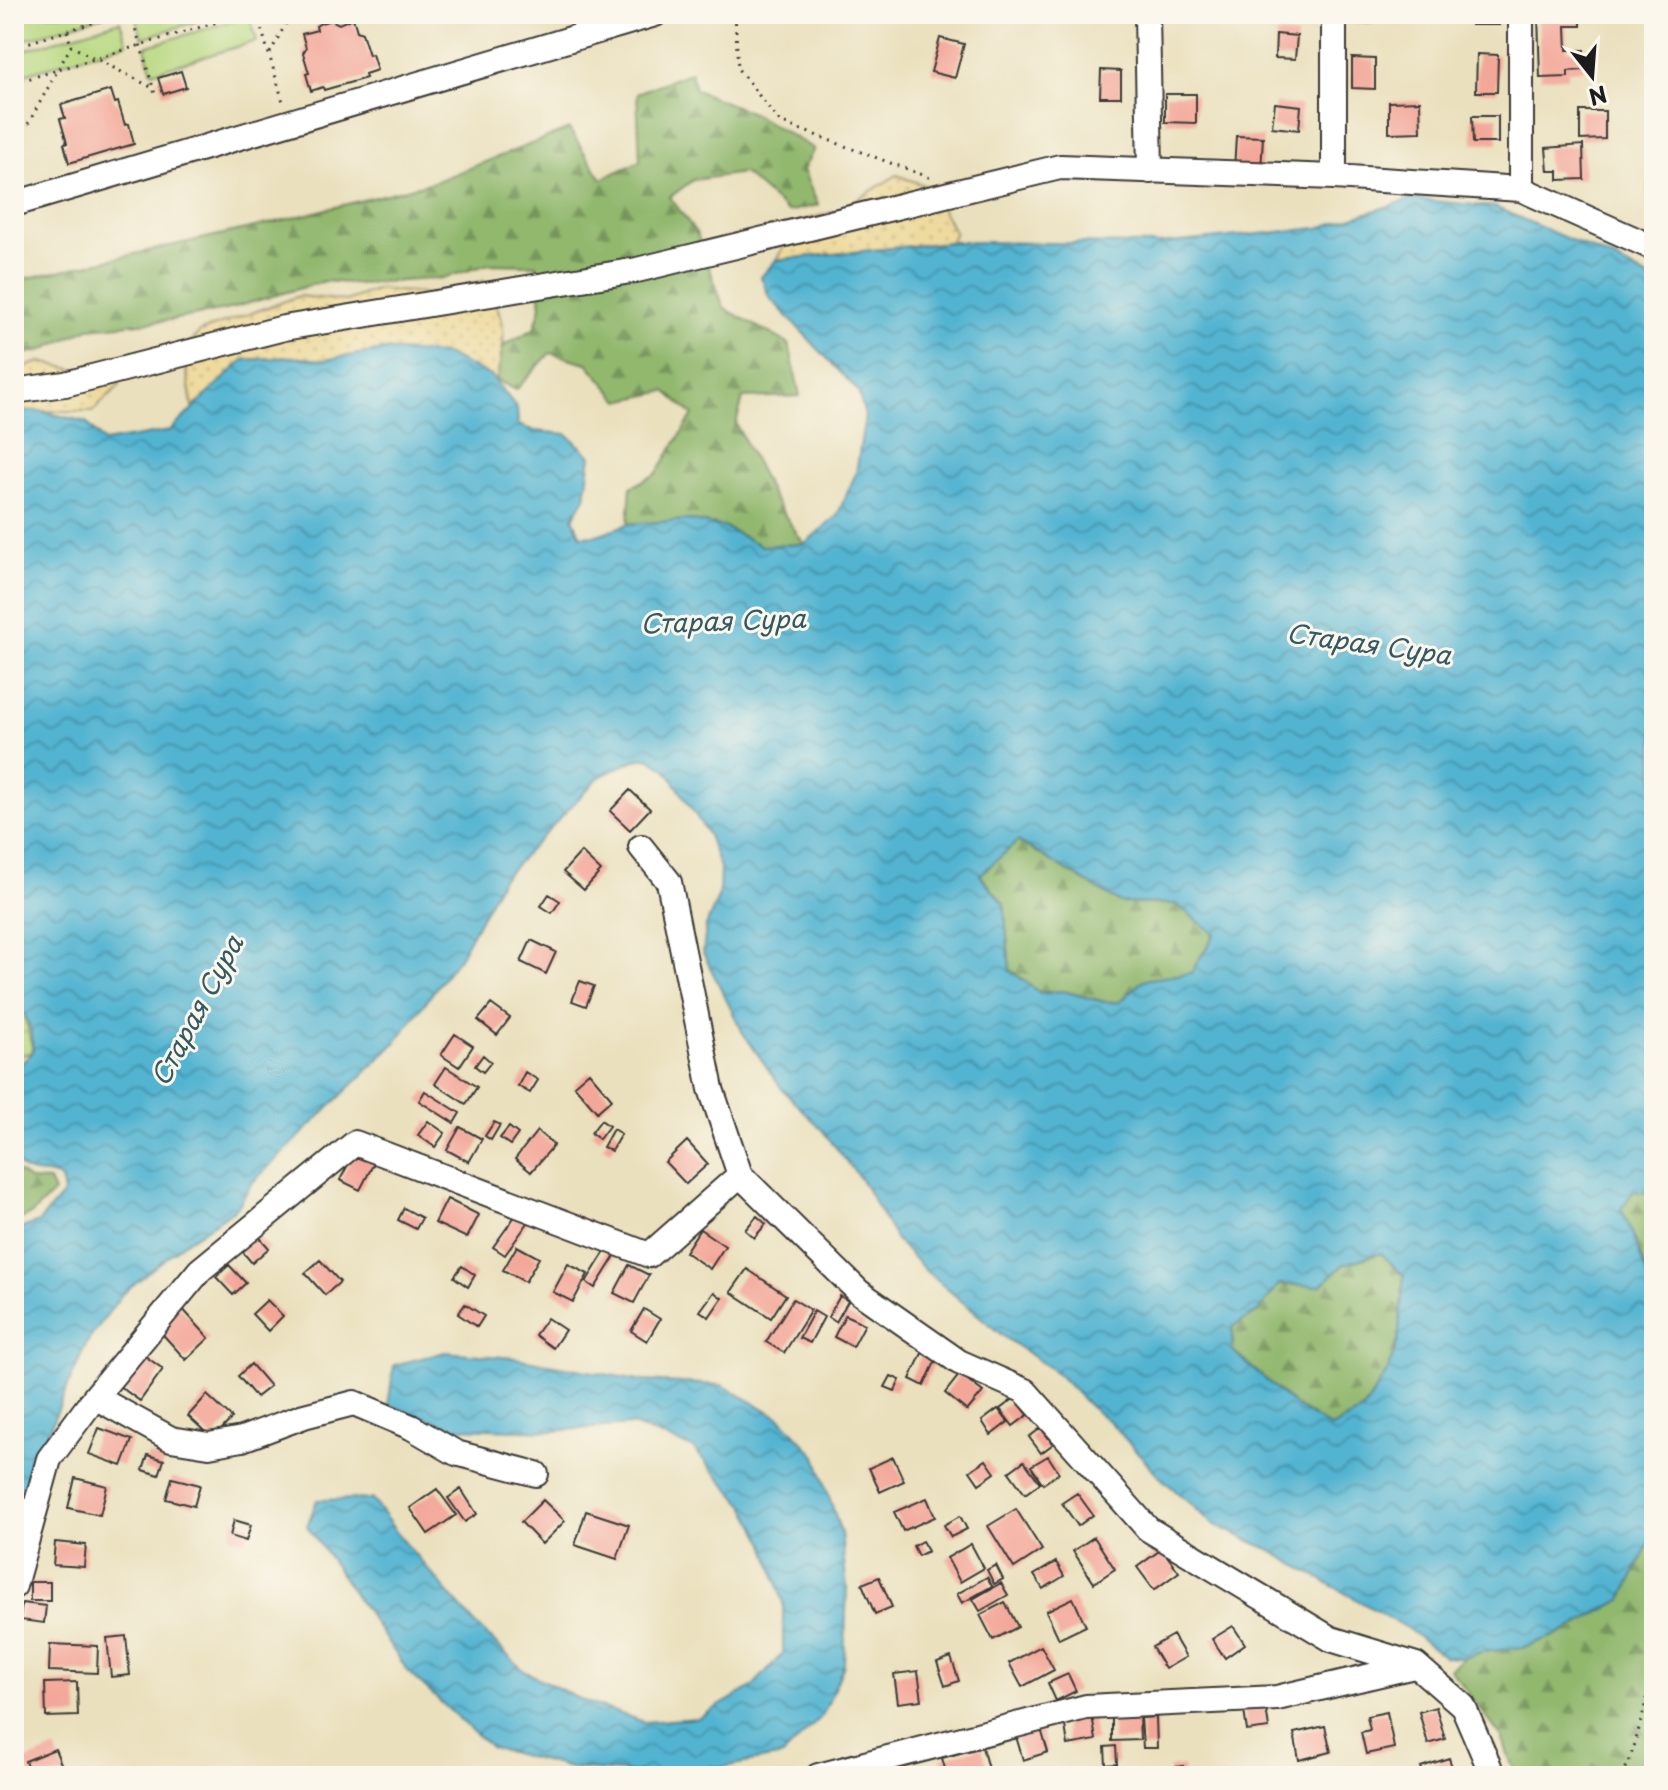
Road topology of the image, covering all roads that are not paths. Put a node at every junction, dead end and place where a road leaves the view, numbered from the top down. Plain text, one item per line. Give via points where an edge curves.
1 (654, 14) edge
2 (1147, 14) edge
3 (1334, 14) edge
4 (1521, 14) edge
5 (1150, 171) junction
6 (1334, 177) junction
7 (1521, 189) junction
8 (14, 204) edge
9 (1654, 248) edge
10 (14, 391) edge
11 (641, 847) dead end
12 (740, 1175) junction
13 (95, 1397) junction
14 (536, 1474) dead end
15 (14, 1586) edge
16 (1416, 1665) junction
17 (818, 1776) edge
18 (1493, 1776) edge

1 - 8 street via 287,114
2 - 5 street
3 - 6 street
4 - 7 street
5 - 6 street
5 - 10 street via 1060,167 637,270 284,328 65,384
6 - 7 street
7 - 9 street
11 - 12 street via 669,882 711,1089
12 - 13 street via 649,1255 355,1143 200,1270
12 - 16 street via 859,1292 959,1362 1025,1391 1148,1529 1331,1639
13 - 14 street via 171,1439 209,1445 354,1403 456,1453
13 - 15 street via 49,1459
16 - 17 street via 1277,1698 1086,1707
16 - 18 street via 1463,1706

